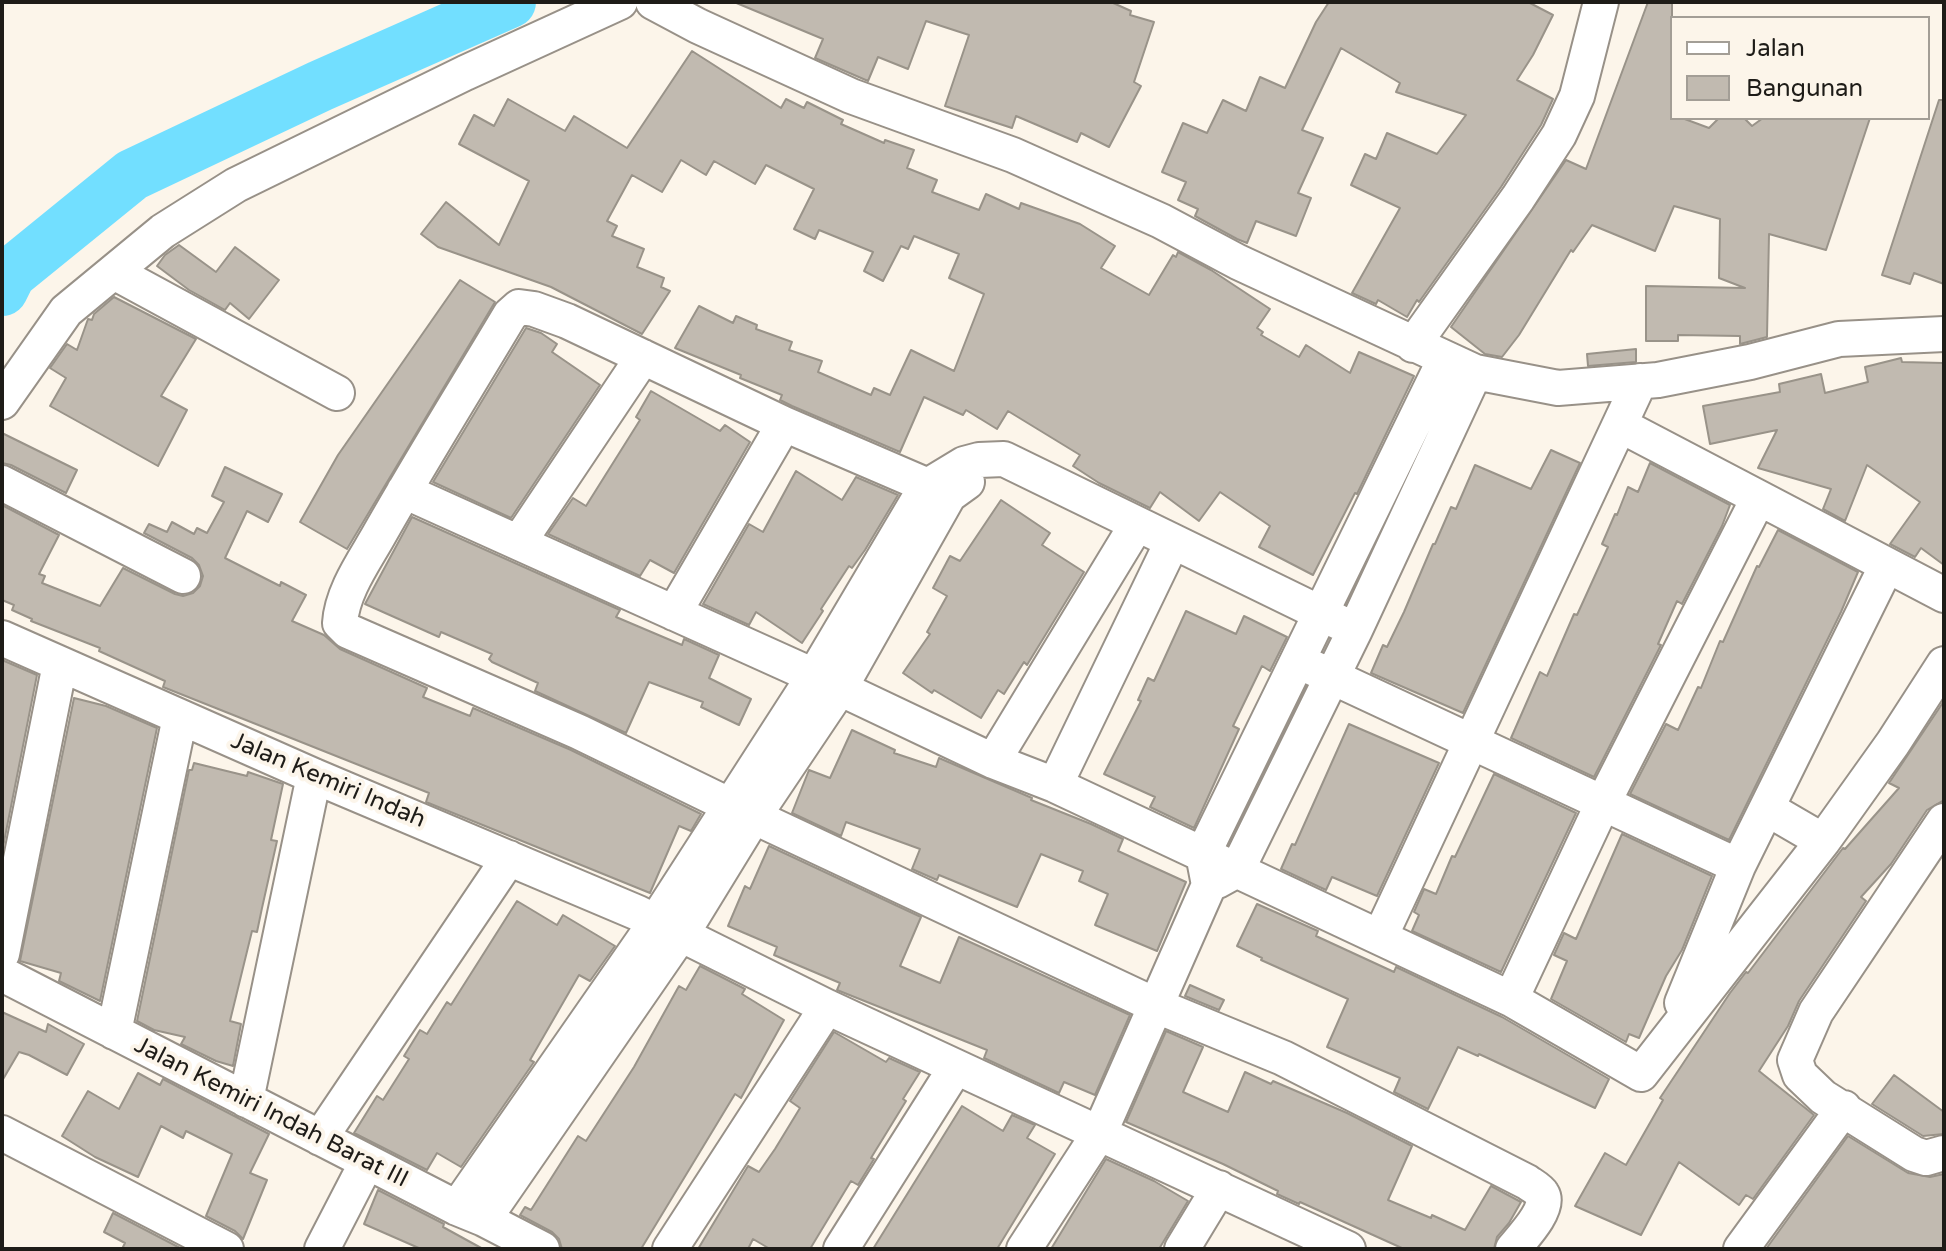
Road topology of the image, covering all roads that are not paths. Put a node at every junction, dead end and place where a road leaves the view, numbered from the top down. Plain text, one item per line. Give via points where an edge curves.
1 (620, 2) edge
2 (653, 2) edge
3 (1601, 2) edge
4 (114, 272) junction
5 (1944, 334) edge
6 (1413, 345) junction
7 (643, 357) junction
8 (1460, 366) junction
9 (1640, 381) junction
10 (337, 393) dead end
11 (2, 402) edge
12 (784, 424) junction
13 (1620, 425) junction
14 (2, 483) edge
15 (404, 491) junction
16 (937, 491) junction
17 (1758, 499) junction
18 (1132, 532) junction
19 (519, 542) junction
20 (1165, 557) junction
21 (1886, 567) junction
22 (183, 576) dead end
23 (1944, 595) edge
24 (674, 613) junction
25 (1309, 636) junction
26 (2, 638) edge
27 (1343, 652) junction
28 (60, 664) junction
29 (1944, 664) edge
30 (827, 682) junction
31 (180, 717) junction
32 (1469, 742) junction
33 (993, 761) junction
34 (314, 776) junction
35 (1055, 785) junction
36 (1603, 803) junction
37 (1768, 809) junction
38 (742, 811) junction
39 (1944, 821) edge
40 (1823, 841) junction
41 (509, 858) junction
42 (1738, 866) junction
43 (1217, 870) junction
44 (667, 928) junction
45 (1380, 937) junction
46 (2, 954) edge
47 (2, 974) edge
48 (1511, 999) junction
49 (1157, 1006) junction
50 (827, 1007) junction
51 (114, 1032) junction
52 (1665, 1044) junction
53 (956, 1067) junction
54 (246, 1100) junction
55 (1844, 1108) junction
56 (1100, 1132) junction
57 (2, 1133) edge
58 (320, 1138) junction
59 (1944, 1153) edge
60 (367, 1162) junction
61 (1219, 1188) junction
62 (470, 1214) junction
63 (226, 1249) edge
64 (322, 1249) edge
65 (542, 1249) edge
66 (670, 1249) edge
67 (841, 1249) edge
68 (1024, 1249) edge
69 (1182, 1249) edge
70 (1348, 1249) edge
71 (1513, 1249) edge
72 (1741, 1249) edge

1 - 4 street via 236,185 163,231
2 - 6 street via 851,96 1013,155 1161,221
3 - 6 street via 1577,96 1559,135
4 - 10 street
4 - 11 street via 66,311
5 - 9 street via 1839,339 1750,362
6 - 8 street
7 - 12 street
7 - 15 street via 567,321 519,307
7 - 19 street
8 - 9 street via 1558,388
8 - 25 street
8 - 27 street
9 - 13 street
12 - 16 street
12 - 24 street
13 - 17 street
13 - 32 street
14 - 22 street
15 - 19 street
15 - 38 street via 341,610 340,623 348,631 579,732
16 - 18 street via 974,477 1000,479
16 - 30 street
17 - 21 street
17 - 36 street
18 - 20 street
18 - 25 street
18 - 33 street
19 - 24 street
20 - 25 street
20 - 35 street
21 - 23 street
21 - 37 street
24 - 30 street
25 - 27 street
25 - 27 street
25 - 43 street
26 - 28 street, Jalan Kemiri Indah
27 - 32 street
27 - 43 street
28 - 31 street, Jalan Kemiri Indah
28 - 46 street
29 - 40 street
30 - 33 street
30 - 38 street
31 - 34 street, Jalan Kemiri Indah
31 - 51 street
32 - 36 street
32 - 45 street
33 - 35 street
34 - 41 street, Jalan Kemiri Indah
34 - 54 street
35 - 43 street
36 - 42 street
36 - 48 street
37 - 40 street
37 - 42 street
38 - 44 street
38 - 49 street
39 - 55 street via 1802,1039 1795,1060 1800,1075
40 - 52 street
41 - 44 street, Jalan Kemiri Indah
41 - 58 street
42 - 52 street
43 - 45 street
43 - 49 street
44 - 50 street, Jalan Kemiri Indah
44 - 62 street
45 - 48 street
47 - 51 street, Jalan Kemiri Indah Barat III
48 - 52 street via 1641,1074
49 - 56 street
49 - 71 street via 1283,1058 1534,1187 1544,1199 1540,1214
50 - 53 street, Jalan Kemiri Indah
50 - 66 street
51 - 54 street, Jalan Kemiri Indah Barat III
53 - 56 street, Jalan Kemiri Indah
53 - 67 street
54 - 58 street, Jalan Kemiri Indah Barat III
55 - 59 street via 1914,1154 1926,1158
55 - 72 street
56 - 61 street, Jalan Kemiri Indah
56 - 68 street
57 - 63 street
58 - 60 street, Jalan Kemiri Indah Barat III
60 - 62 street, Jalan Kemiri Indah Barat III
60 - 64 street
61 - 69 street
61 - 70 street, Jalan Kemiri Indah
62 - 65 street, Jalan Kemiri Indah Barat III

